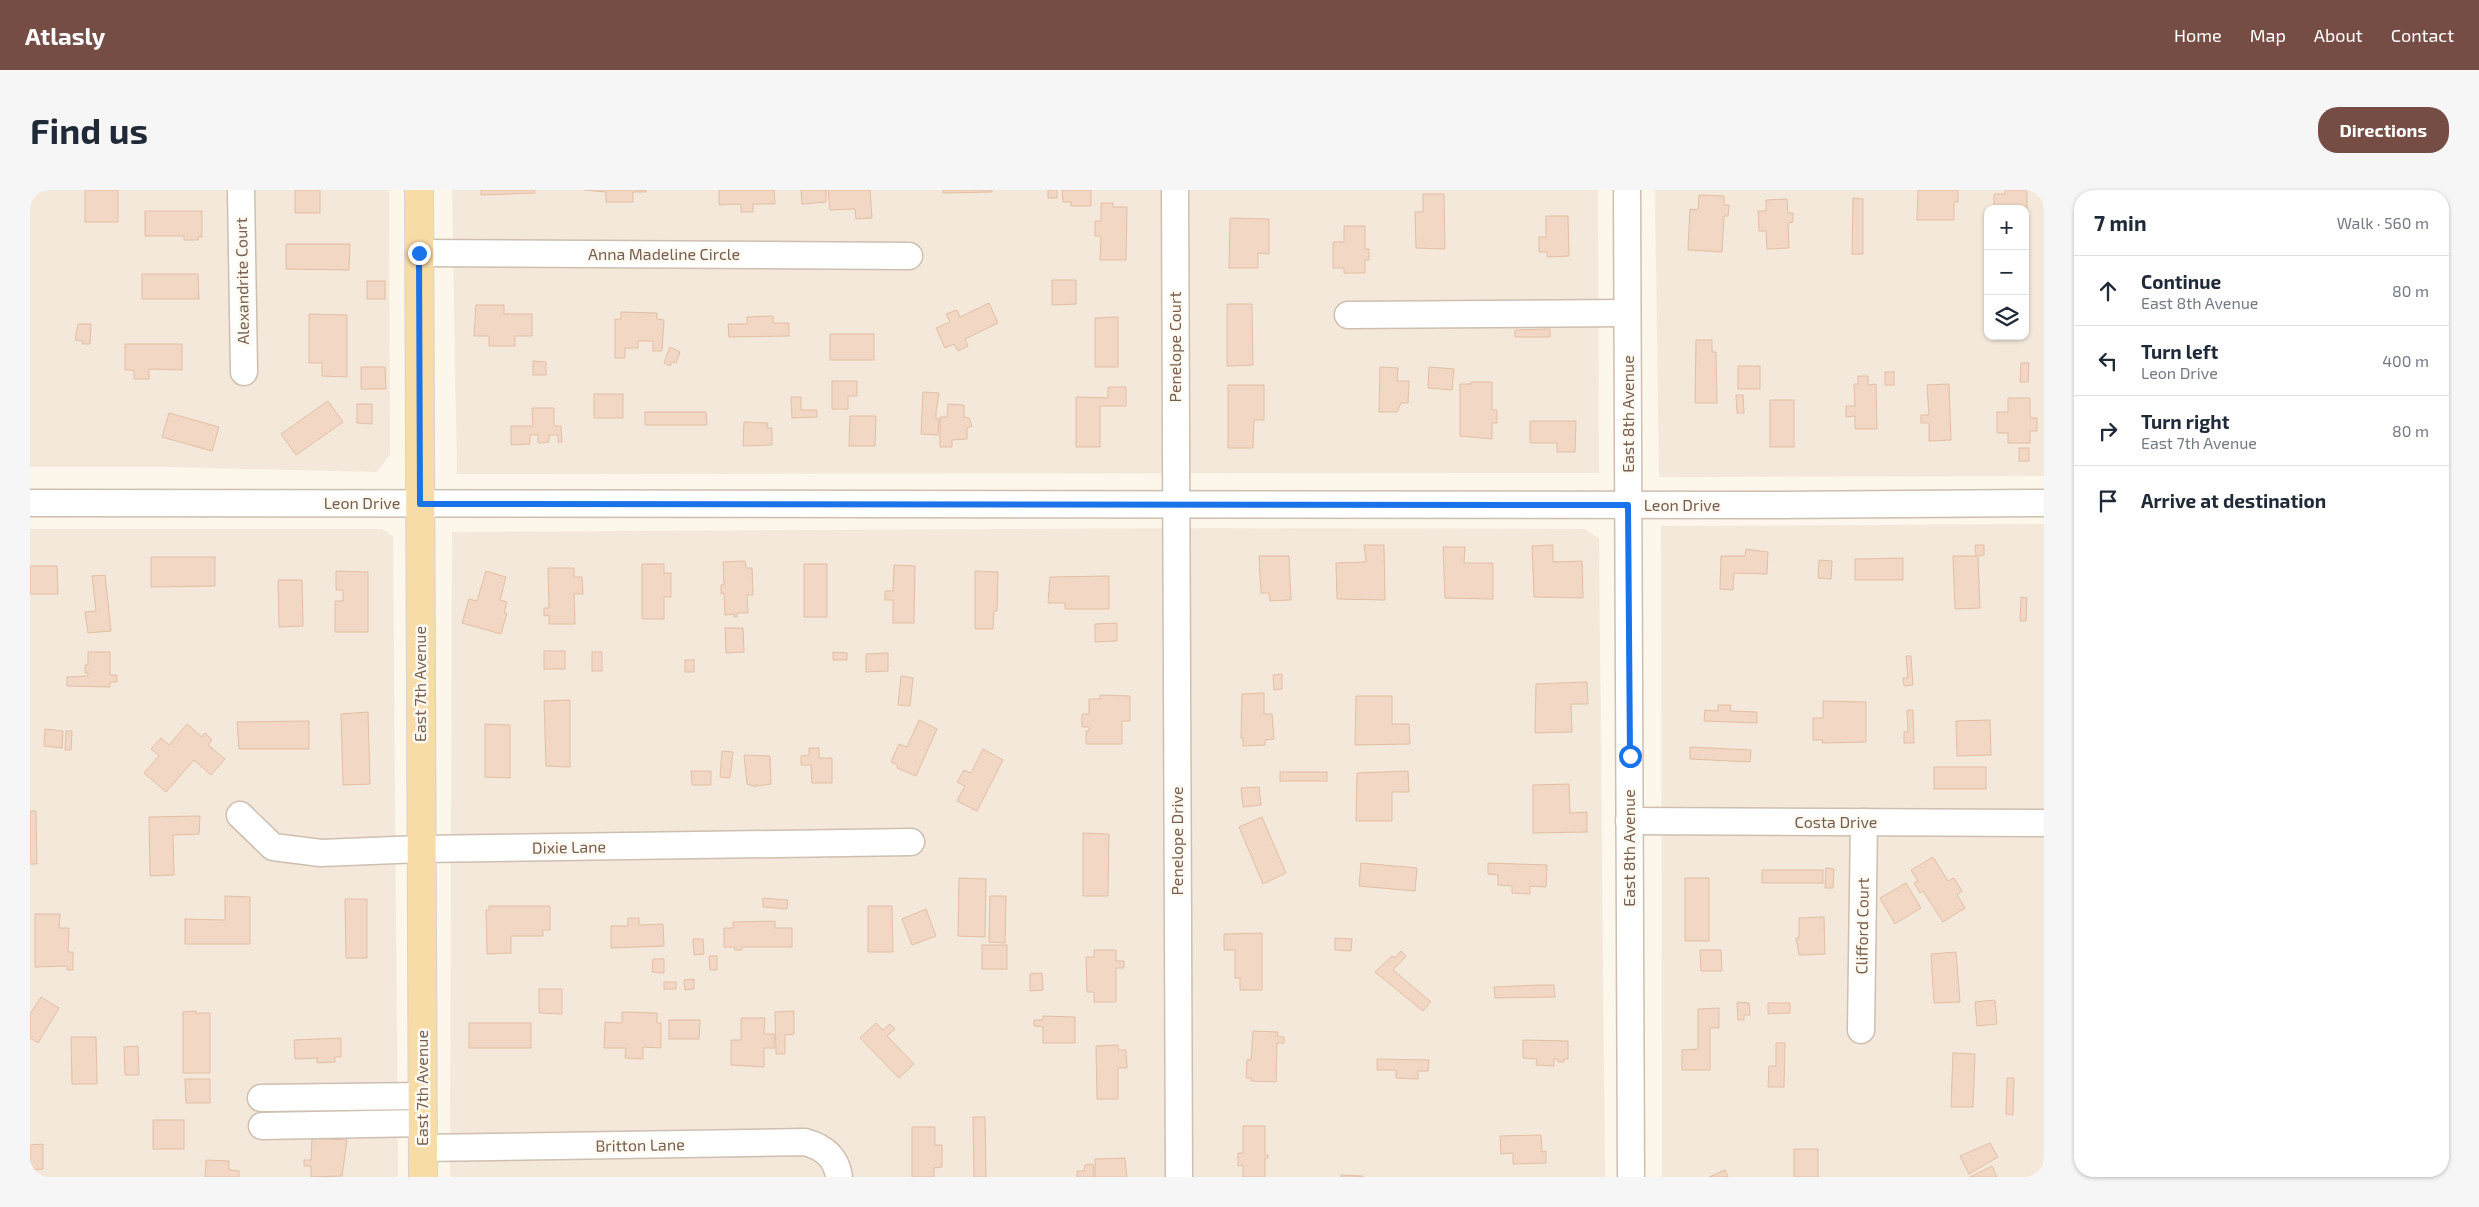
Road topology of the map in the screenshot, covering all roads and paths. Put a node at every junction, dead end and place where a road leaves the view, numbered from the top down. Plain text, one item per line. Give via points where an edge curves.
1 (241, 190) edge
2 (419, 190) edge
3 (1175, 190) edge
4 (1627, 190) edge
5 (419, 253) junction
6 (909, 256) dead end
7 (1628, 313) junction
8 (1348, 315) dead end
9 (244, 372) dead end
10 (30, 503) edge
11 (2044, 503) edge
12 (420, 504) junction
13 (1175, 504) junction
14 (1628, 505) junction
15 (240, 816) dead end
16 (1629, 821) junction
17 (1864, 822) junction
18 (2044, 823) edge
19 (911, 842) dead end
20 (421, 848) junction
21 (1861, 1030) dead end
22 (422, 1096) junction
23 (261, 1098) dead end
24 (262, 1126) dead end
25 (423, 1135) junction
26 (423, 1177) edge
27 (839, 1177) edge
28 (1179, 1177) edge
29 (1631, 1177) edge

1 - 9 street, Alexandrite Court
2 - 5 main road, East 7th Avenue
3 - 13 street, Penelope Court
4 - 7 street, East 8th Avenue
5 - 6 street, Anna Madeline Circle
5 - 12 main road, East 7th Avenue
7 - 8 street
7 - 14 street, East 8th Avenue
10 - 12 street, Leon Drive
11 - 14 street, Leon Drive
12 - 13 street, Leon Drive
12 - 20 main road, East 7th Avenue
13 - 14 street, Leon Drive
13 - 28 street, Penelope Drive
14 - 16 street, East 8th Avenue
15 - 20 street, Dixie Lane via 273,847 321,853
16 - 17 street, Costa Drive
16 - 29 street, East 8th Avenue
17 - 18 street, Costa Drive
17 - 21 street, Clifford Court
19 - 20 street, Dixie Lane
20 - 22 main road, East 7th Avenue
22 - 23 street
22 - 25 main road, East 7th Avenue
24 - 25 street, Britton Lane
25 - 26 main road, East 7th Avenue
25 - 27 street, Britton Lane via 805,1142 830,1154

